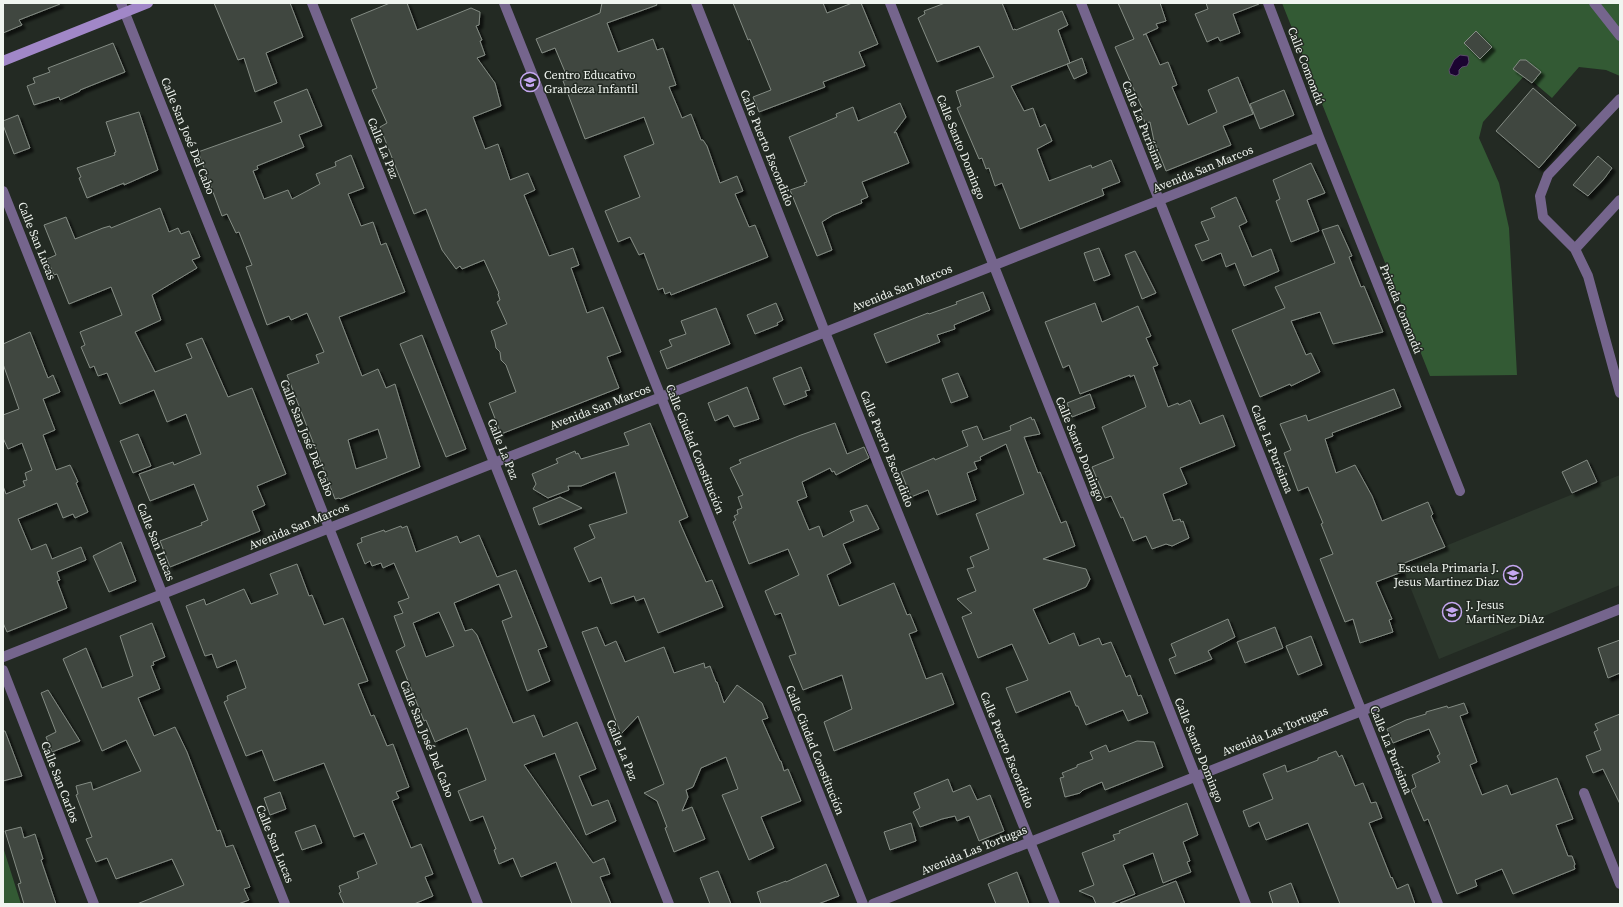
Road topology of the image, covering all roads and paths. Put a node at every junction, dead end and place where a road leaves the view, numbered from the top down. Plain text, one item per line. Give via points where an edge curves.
1 (148, 3) edge
2 (312, 3) edge
3 (504, 3) edge
4 (696, 3) edge
5 (890, 3) edge
6 (1081, 3) edge
7 (1268, 3) edge
8 (1594, 3) edge
9 (123, 8) edge
10 (1620, 36) edge
11 (3, 61) edge
12 (1620, 99) edge
13 (1319, 137) junction
14 (3, 190) edge
15 (1159, 200) junction
16 (1620, 200) edge
17 (1575, 249) junction
18 (994, 266) junction
19 (826, 332) junction
20 (1620, 393) edge
21 (661, 397) junction
22 (494, 462) junction
23 (1460, 491) dead end
24 (329, 528) junction
25 (162, 594) junction
26 (1620, 609) edge
27 (3, 657) edge
28 (3, 670) edge
29 (1362, 711) junction
30 (1196, 776) junction
31 (1584, 793) dead end
32 (1030, 842) junction
33 (1620, 884) edge
34 (94, 904) edge
35 (285, 904) edge
36 (478, 904) edge
37 (669, 904) edge
38 (863, 904) edge
39 (873, 904) edge
40 (1055, 904) edge
41 (1246, 904) edge
42 (1438, 904) edge

1 - 9 main road
2 - 22 street, Calle La Paz
3 - 21 street, Calle Ciudad Constitución
4 - 19 street, Calle Puerto Escondido
5 - 18 street, Calle Santo Domingo
6 - 15 street, Calle La Purísima
7 - 13 street, Calle Comondú
8 - 10 street
9 - 11 main road
9 - 24 street, Calle San José Del Cabo
12 - 17 street via 1548,175 1540,196 1543,217
13 - 15 street, Avenida San Marcos
13 - 23 street, Privada Comondú
14 - 25 street, Calle San Lucas
15 - 18 street, Avenida San Marcos
15 - 29 street, Calle La Purísima
16 - 17 street
17 - 20 street via 1588,276
18 - 19 street, Avenida San Marcos
18 - 30 street, Calle Santo Domingo
19 - 21 street, Avenida San Marcos
19 - 32 street, Calle Puerto Escondido
21 - 22 street, Avenida San Marcos
21 - 38 street, Calle Ciudad Constitución
22 - 24 street, Avenida San Marcos
22 - 37 street, Calle La Paz
24 - 25 street, Avenida San Marcos
24 - 36 street, Calle San José Del Cabo
25 - 27 street, Avenida San Marcos
25 - 35 street, Calle San Lucas
26 - 29 street, Avenida Las Tortugas
28 - 34 street, Calle San Carlos
29 - 30 street, Avenida Las Tortugas
29 - 42 street, Calle La Purísima
30 - 32 street, Avenida Las Tortugas
30 - 41 street, Calle Santo Domingo
31 - 33 street
32 - 39 street, Avenida Las Tortugas
32 - 40 street, Calle Puerto Escondido

